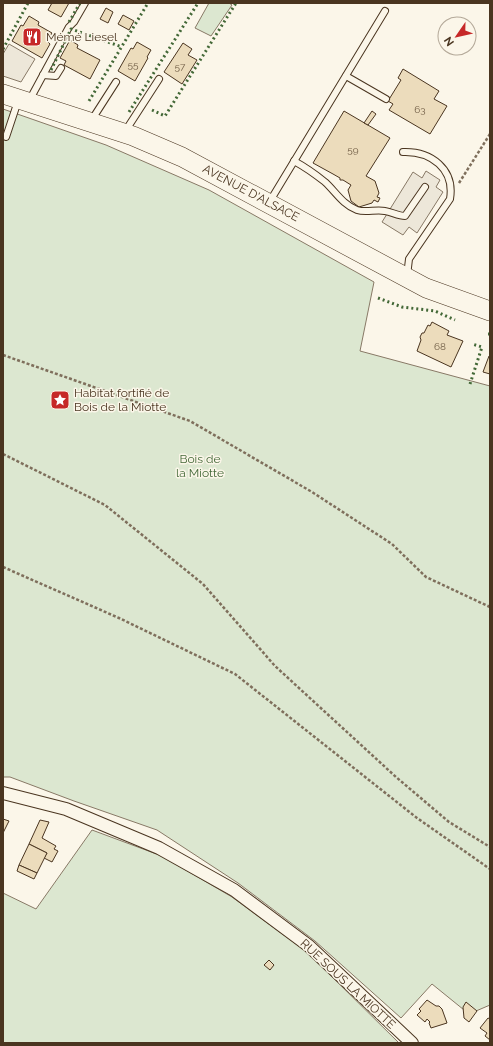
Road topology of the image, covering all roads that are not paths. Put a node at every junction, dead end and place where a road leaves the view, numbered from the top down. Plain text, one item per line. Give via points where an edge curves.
1 (86, 3) edge
2 (385, 11) dead end
3 (61, 68) dead end
4 (43, 75) junction
5 (346, 76) junction
6 (159, 79) dead end
7 (116, 82) dead end
8 (17, 99) edge
9 (386, 99) dead end
10 (91, 122) junction
11 (124, 133) junction
12 (6, 137) dead end
13 (403, 152) dead end
14 (294, 161) junction
15 (424, 187) dead end
16 (269, 203) junction
17 (407, 278) junction
18 (490, 311) edge
19 (3, 793) edge
20 (412, 1043) edge

1 - 4 lane via 69,27
2 - 5 lane
3 - 4 lane via 56,76
4 - 8 lane
5 - 9 lane
5 - 14 lane
6 - 11 lane
7 - 10 lane
8 - 10 main road, AVENUE D'ALSACE
8 - 12 lane
10 - 11 main road, AVENUE D'ALSACE
11 - 16 main road, AVENUE D'ALSACE via 182,156
13 - 17 lane via 415,152 442,165 449,177 451,190 450,199 409,259
14 - 15 lane via 325,182 336,195 357,210 383,210 405,216
14 - 16 lane
16 - 17 main road, AVENUE D'ALSACE
17 - 18 main road, AVENUE D'ALSACE via 426,288
19 - 20 street, RUE SOUS LA MIOTTE via 66,808 160,848 234,890 309,946

